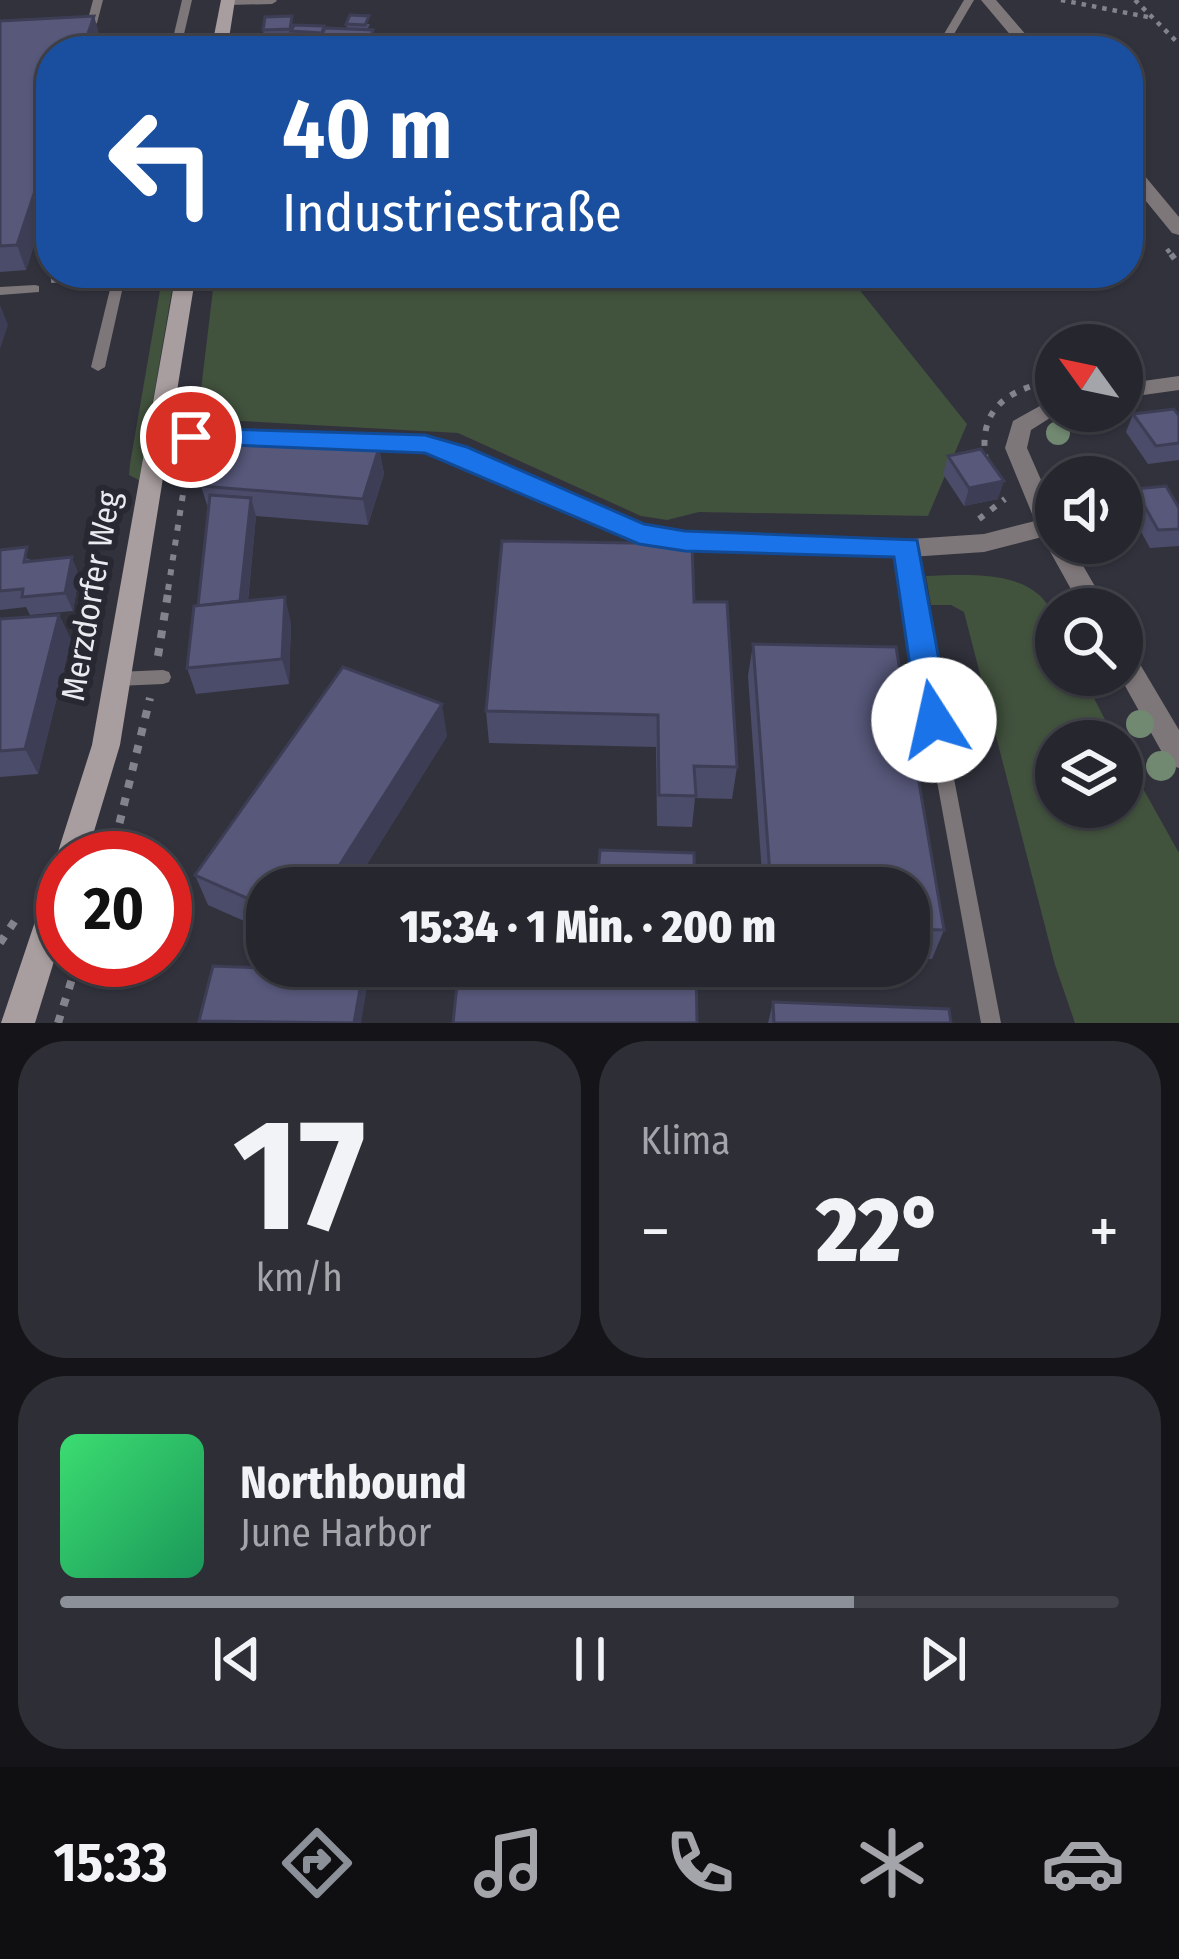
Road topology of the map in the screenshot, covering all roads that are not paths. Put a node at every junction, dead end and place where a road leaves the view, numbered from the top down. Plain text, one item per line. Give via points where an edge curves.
1 (98, 0) edge
2 (188, 0) edge
3 (969, 0) edge
4 (988, 0) edge
5 (228, 1) edge
6 (272, 1) edge
7 (92, 23) edge
8 (179, 36) edge
9 (222, 36) edge
10 (948, 36) edge
11 (1019, 36) edge
12 (1143, 185) edge
13 (1179, 229) edge
14 (36, 285) edge
15 (117, 288) edge
16 (183, 288) edge
17 (0, 291) edge
18 (98, 367) dead end
19 (1179, 382) edge
20 (1143, 388) edge
21 (1035, 417) edge
22 (158, 440) junction
23 (1035, 492) edge
24 (1035, 536) edge
25 (907, 547) junction
26 (163, 677) dead end
27 (117, 679) junction
28 (1143, 693) edge
29 (1179, 756) edge
30 (79, 831) edge
31 (36, 965) edge
32 (17, 1023) edge
33 (991, 1023) edge

1 - 7 lane
2 - 8 lane
3 - 10 lane
4 - 11 street
5 - 6 lane
5 - 9 street
12 - 13 street
14 - 17 lane
15 - 18 lane
16 - 22 street, Merzdorfer Weg
19 - 20 street
21 - 23 street via 1021,426 1016,448
22 - 25 street via 425,444 639,534
22 - 27 street, Merzdorfer Weg
24 - 25 street
25 - 33 lane
26 - 27 lane
27 - 30 street, Merzdorfer Weg
28 - 29 street
31 - 32 street

